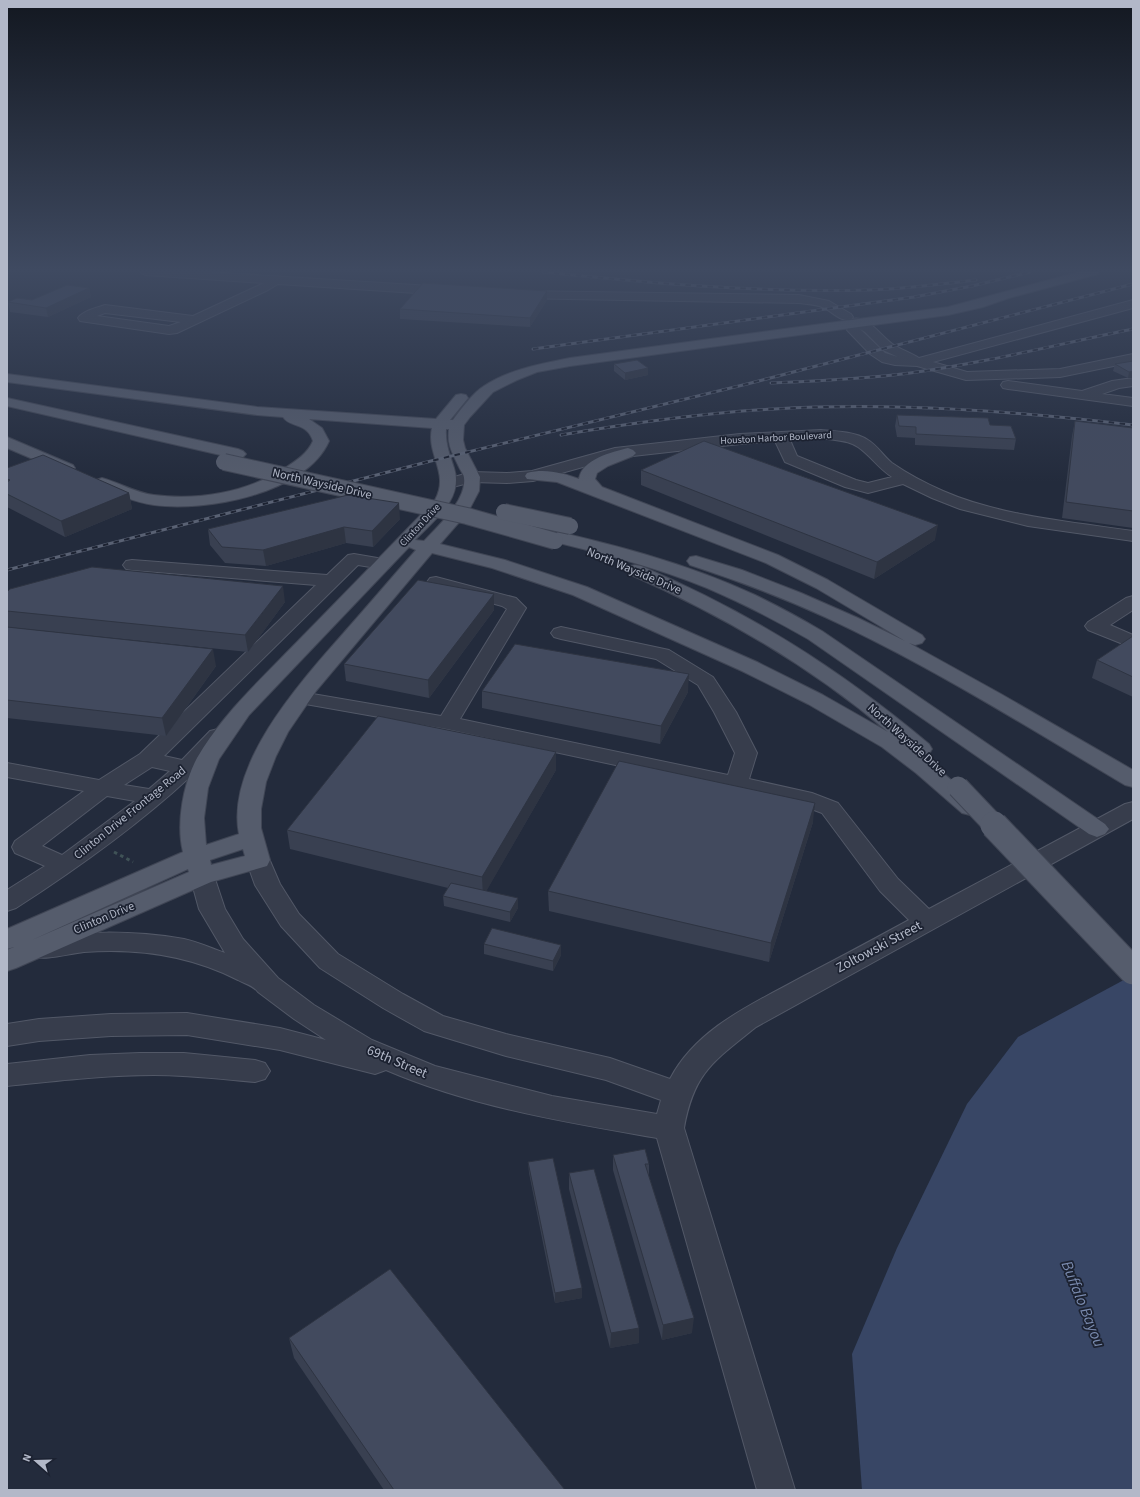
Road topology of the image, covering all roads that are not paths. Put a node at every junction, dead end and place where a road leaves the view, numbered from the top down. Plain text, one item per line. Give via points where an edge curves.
1 (670, 342) edge
2 (705, 342) edge
3 (883, 342) edge
4 (993, 342) edge
5 (1133, 358) edge
6 (918, 362) junction
7 (966, 376) junction
8 (7, 378) edge
9 (1133, 382) edge
10 (1082, 395) junction
11 (7, 402) edge
12 (1133, 402) edge
13 (271, 412) junction
14 (7, 414) edge
15 (441, 424) junction
16 (457, 425) junction
17 (779, 436) junction
18 (9, 445) edge
19 (628, 453) junction
20 (231, 458) junction
21 (533, 476) junction
22 (472, 478) junction
23 (906, 478) junction
24 (449, 483) junction
25 (596, 490) junction
26 (561, 535) junction
27 (1133, 536) edge
28 (403, 543) junction
29 (428, 548) junction
30 (383, 564) junction
31 (132, 565) dead end
32 (410, 569) junction
33 (331, 581) junction
34 (436, 582) edge
35 (1133, 602) edge
36 (560, 633) dead end
37 (1133, 642) edge
38 (262, 690) junction
39 (301, 698) junction
40 (447, 723) junction
41 (1039, 725) junction
42 (148, 759) junction
43 (7, 770) edge
44 (195, 771) junction
45 (1133, 780) edge
46 (736, 784) junction
47 (952, 787) junction
48 (103, 788) junction
49 (152, 798) junction
50 (1133, 809) edge
51 (1097, 829) junction
52 (255, 849) junction
53 (64, 865) junction
54 (199, 866) junction
55 (7, 902) edge
56 (55, 919) junction
57 (926, 922) junction
58 (7, 934) edge
59 (14, 951) edge
60 (1133, 971) edge
61 (268, 985) junction
62 (7, 1035) edge
63 (255, 1071) dead end
64 (7, 1075) edge
65 (429, 1076) junction
66 (679, 1094) junction
67 (669, 1128) junction
68 (776, 1490) edge

1 - 15 main road via 585,352 530,362 494,374 459,400
2 - 16 main road via 534,369 488,389
3 - 6 street
4 - 6 street
5 - 7 street via 1060,373
6 - 7 street
7 - 10 street via 1002,384
8 - 13 main road
9 - 10 street via 1117,384
10 - 12 street
11 - 20 main road, North Wayside Drive
13 - 15 main road
13 - 18 main road via 286,415 316,430 321,441 319,448 290,473 252,490 208,500 170,502 128,494
14 - 20 main road, North Wayside Drive
15 - 16 main road
15 - 24 main road via 439,442
16 - 22 main road via 457,448
17 - 19 street, Houston Harbor Boulevard
17 - 23 street, Houston Harbor Boulevard via 821,434 852,438 863,443 886,466
17 - 23 street via 790,459 851,484 868,488
19 - 21 street, Houston Harbor Boulevard via 599,457
19 - 25 main road via 598,464 589,472 588,480
20 - 26 main road, North Wayside Drive, bridge
20 - 26 main road, North Wayside Drive, bridge via 467,516
21 - 22 street, Houston Harbor Boulevard
21 - 25 main road via 559,477
22 - 24 street, Houston Harbor Boulevard
22 - 29 main road, Clinton Drive via 470,491 462,508
23 - 27 street, Houston Harbor Boulevard via 938,494 997,513 1050,525
24 - 28 main road, Clinton Drive via 442,502
25 - 41 main road via 757,552 815,581 953,663
26 - 41 main road, North Wayside Drive via 663,550 781,592 912,653
26 - 47 main road, North Wayside Drive via 612,561 662,581 779,642 878,712 928,756
26 - 51 main road via 693,575 778,613 815,635
28 - 29 main road
28 - 30 main road, Clinton Drive
29 - 32 main road, Clinton Drive
29 - 47 main road via 508,566 580,591 749,667 874,732
30 - 32 main road
30 - 33 street via 354,559
30 - 38 main road, Clinton Drive
31 - 33 street
32 - 39 main road, Clinton Drive
33 - 42 street
34 - 40 street via 509,602 517,608
35 - 37 street via 1095,626
36 - 46 street via 662,654 706,681 746,753
38 - 39 main road
38 - 44 main road, Clinton Drive via 242,711 208,759
39 - 40 street
39 - 52 main road, Clinton Drive via 268,746 256,777 248,811
40 - 46 street
41 - 45 main road, North Wayside Drive
42 - 44 street
42 - 48 street
43 - 48 street
44 - 49 street, Clinton Drive Frontage Road
44 - 54 main road, Clinton Drive via 197,788 192,818 193,843
46 - 57 street via 804,798 830,808 889,885
47 - 60 main road, North Wayside Drive, bridge via 1018,850
48 - 49 street
48 - 53 street via 24,847
49 - 53 street, Clinton Drive Frontage Road
50 - 51 street, Zoltowski Street
51 - 57 street, Zoltowski Street
52 - 54 main road, Clinton Drive
52 - 66 street via 268,885 290,920 329,961 393,1001 434,1024 506,1045 610,1070
53 - 55 street, Clinton Drive Frontage Road
54 - 56 main road, Clinton Drive
54 - 59 main road, Clinton Drive
54 - 61 street, 69th Street via 212,909 234,946
56 - 58 main road
56 - 59 main road, Clinton Drive
57 - 66 street, Zoltowski Street via 746,1020 695,1064 686,1076
59 - 61 street via 84,943 136,942 185,949 229,964
61 - 65 street, 69th Street via 304,1012 362,1048
62 - 65 street via 111,1025 187,1024 280,1039
63 - 64 street via 207,1066 141,1064 75,1067
65 - 67 street, 69th Street via 552,1108
66 - 67 street, Zoltowski Street via 672,1110
67 - 68 street

